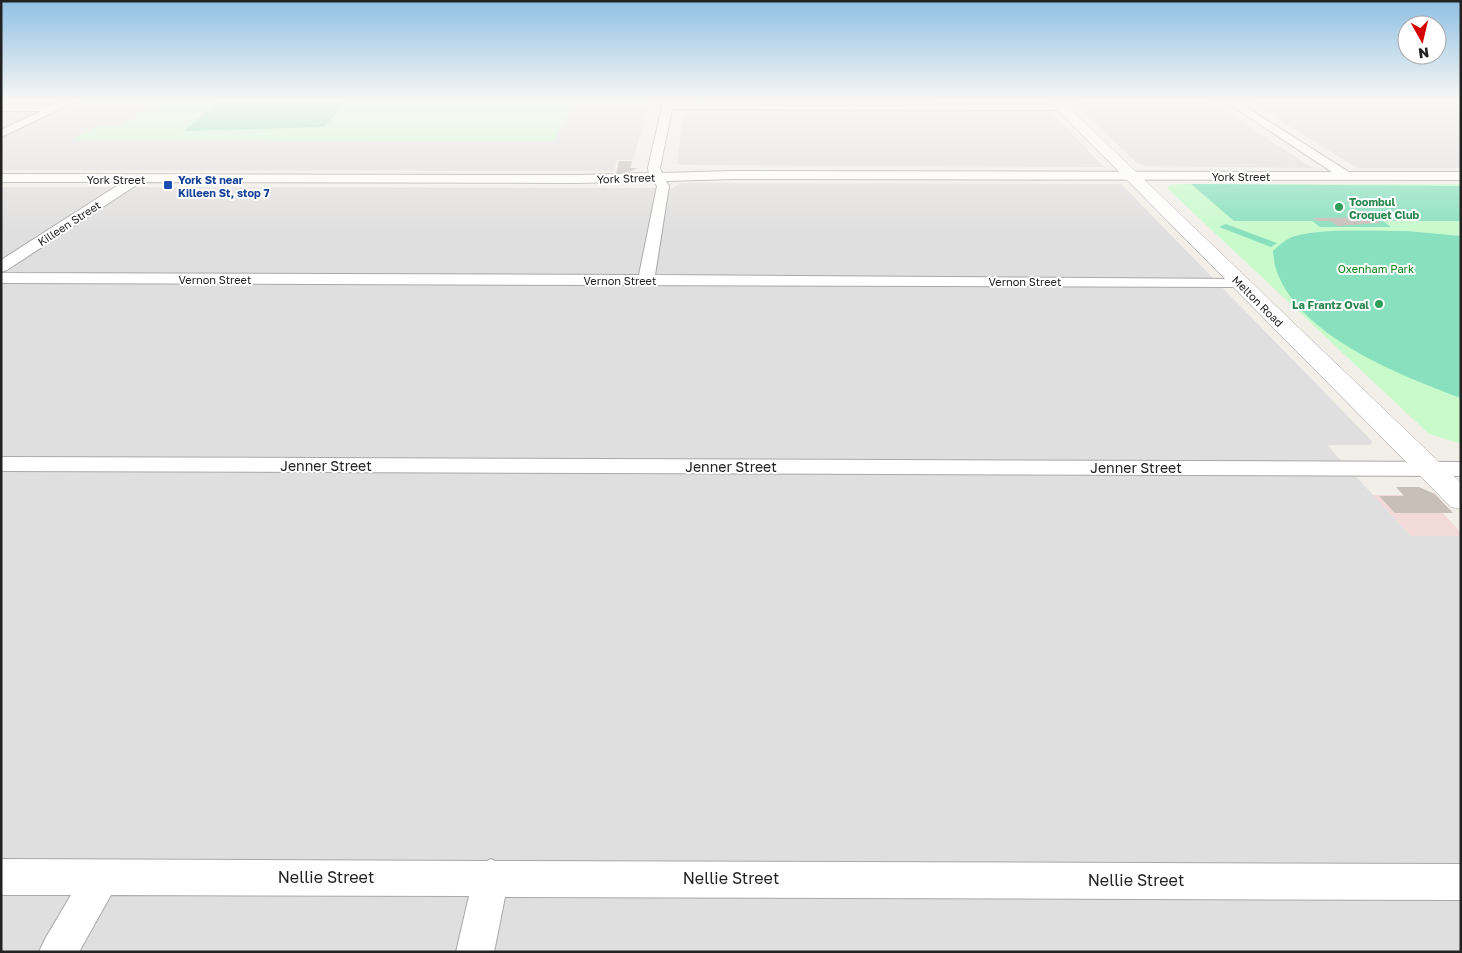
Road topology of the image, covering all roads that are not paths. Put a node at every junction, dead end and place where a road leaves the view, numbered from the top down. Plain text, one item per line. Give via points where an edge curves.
1 (658, 146) edge
2 (1102, 146) edge
3 (1301, 146) edge
4 (1131, 175) junction
5 (656, 176) junction
6 (1347, 176) junction
7 (1461, 176) edge
8 (1, 178) edge
9 (137, 179) junction
10 (1, 267) edge
11 (1, 278) edge
12 (646, 280) junction
13 (1239, 282) junction
14 (1, 464) edge
15 (1429, 468) junction
16 (1461, 469) edge
17 (1461, 500) edge
18 (1, 876) edge
19 (102, 876) junction
20 (491, 877) junction
21 (1461, 882) edge
22 (58, 952) edge
23 (475, 952) edge

1 - 5 street
2 - 4 street, Melton Road
3 - 6 street
4 - 5 street, York Street
4 - 6 street, York Street
4 - 13 street, Melton Road
5 - 9 street, York Street via 578,179
5 - 12 street via 663,186
6 - 7 street, York Street
8 - 9 street, York Street
9 - 10 street, Killeen Street
11 - 12 street, Vernon Street
12 - 13 street, Vernon Street
13 - 15 street, Melton Road
14 - 15 street, Jenner Street
15 - 16 street, Jenner Street
15 - 17 street, Melton Road
18 - 19 street, Nellie Street
19 - 20 street, Nellie Street
19 - 22 street
20 - 21 street, Nellie Street
20 - 23 street

